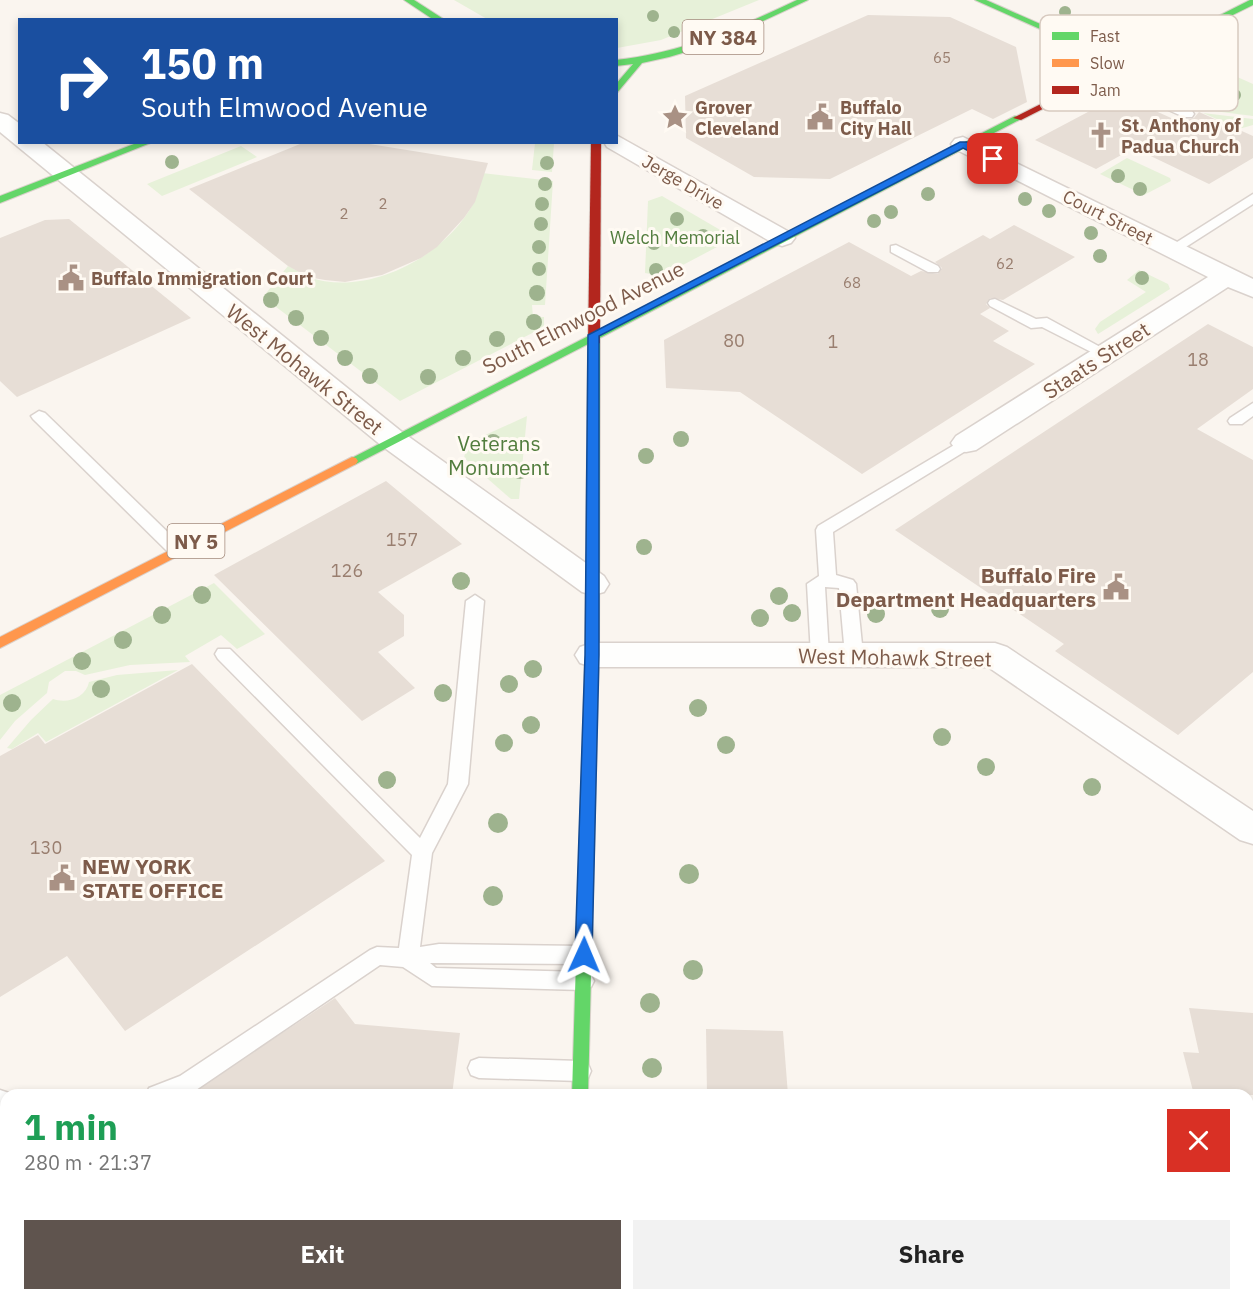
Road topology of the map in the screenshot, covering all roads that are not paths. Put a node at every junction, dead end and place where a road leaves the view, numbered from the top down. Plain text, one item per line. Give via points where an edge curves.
1 (408, 0) edge
2 (804, 0) edge
3 (979, 0) edge
4 (1253, 2) edge
5 (417, 14) edge
6 (1227, 15) edge
7 (433, 18) edge
8 (1040, 27) edge
9 (618, 63) edge
10 (638, 63) junction
11 (618, 88) edge
12 (1040, 107) edge
13 (1181, 111) edge
14 (1188, 114) dead end
15 (0, 120) edge
16 (18, 134) edge
17 (29, 144) edge
18 (144, 144) edge
19 (596, 144) edge
20 (618, 144) edge
21 (963, 144) junction
22 (67, 175) junction
23 (1253, 198) edge
24 (0, 200) edge
25 (782, 238) junction
26 (896, 249) dead end
27 (1173, 249) junction
28 (933, 269) dead end
29 (1227, 276) junction
30 (1253, 289) edge
31 (995, 303) dead end
32 (594, 335) junction
33 (1106, 354) junction
34 (1253, 408) edge
35 (39, 416) dead end
36 (1236, 421) dead end
37 (392, 439) junction
38 (966, 443) joint
39 (177, 551) junction
40 (828, 579) junction
41 (593, 584) junction
42 (476, 601) dead end
43 (0, 643) edge
44 (224, 654) dead end
45 (592, 655) junction
46 (820, 655) junction
47 (854, 655) junction
48 (1253, 830) edge
49 (422, 853) junction
50 (584, 955) junction
51 (408, 958) junction
52 (583, 981) junction
53 (478, 1068) dead end
54 (580, 1071) junction
55 (172, 1089) edge
56 (580, 1089) edge

1 - 5 main road
2 - 10 main road, NY 384 via 706,45
3 - 8 main road
4 - 6 main road, South Elmwood Avenue / NY 5
5 - 7 main road
9 - 10 main road, NY 384
10 - 11 main road
12 - 21 main road, South Elmwood Avenue / NY 5
13 - 14 lane
15 - 16 street
17 - 22 street, West Mohawk Street
18 - 22 main road
19 - 32 main road
20 - 25 street, Jerge Drive
21 - 25 main road, South Elmwood Avenue / NY 5
21 - 27 street, Court Street
22 - 24 main road
22 - 37 street, West Mohawk Street
23 - 27 lane
25 - 32 main road, South Elmwood Avenue / NY 5
26 - 28 lane
27 - 29 street, Court Street
29 - 30 street, Court Street
29 - 33 street, Staats Street
31 - 33 lane
32 - 37 main road, South Elmwood Avenue / NY 5
32 - 41 main road
33 - 38 street, Staats Street
34 - 36 lane
35 - 39 lane
37 - 39 main road, South Elmwood Avenue / NY 5
37 - 41 street, West Mohawk Street
38 - 40 lane via 824,530
39 - 43 main road, South Elmwood Avenue / NY 5
40 - 46 lane via 816,584
40 - 47 lane via 847,584
41 - 45 main road
42 - 49 lane via 458,784
44 - 49 lane
45 - 46 street, West Mohawk Street
45 - 50 main road
46 - 47 street, West Mohawk Street
47 - 48 street, West Mohawk Street via 995,655
49 - 51 lane
50 - 51 lane via 439,953
50 - 52 main road
51 - 52 lane via 432,977
51 - 55 lane via 376,956 188,1083
52 - 54 main road
53 - 54 lane
54 - 56 main road

